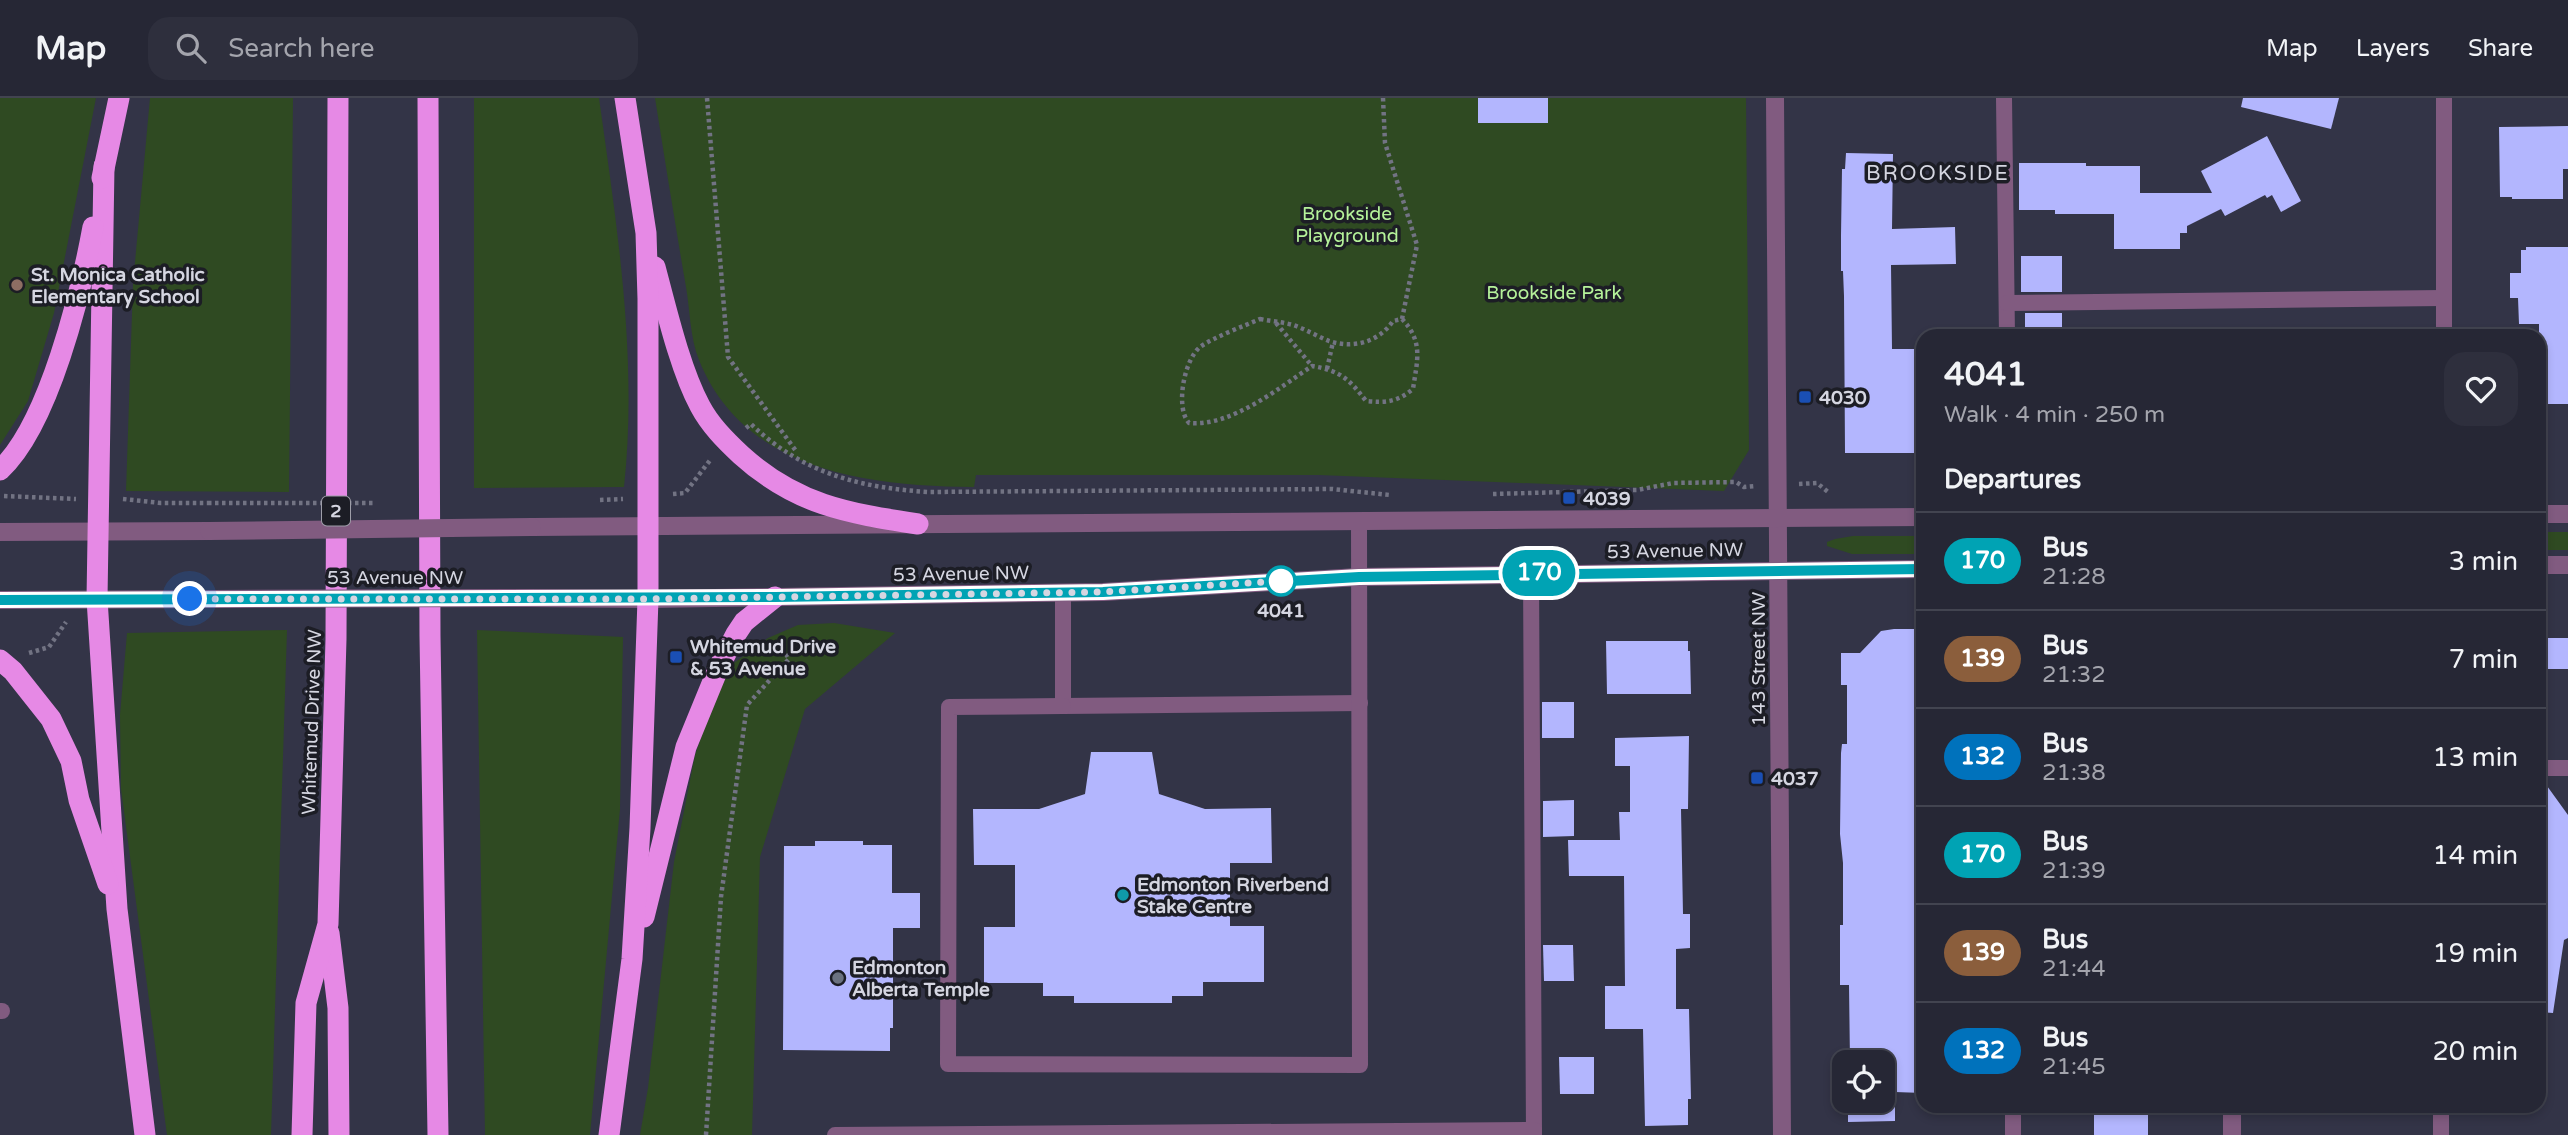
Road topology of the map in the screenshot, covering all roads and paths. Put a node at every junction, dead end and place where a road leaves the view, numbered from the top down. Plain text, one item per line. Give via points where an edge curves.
1 (119, 98) edge
2 (338, 98) edge
3 (429, 98) edge
4 (625, 98) edge
5 (707, 98) edge
6 (1383, 98) edge
7 (1775, 98) edge
8 (2004, 98) edge
9 (2444, 98) edge
10 (104, 166) junction
11 (646, 233) junction
12 (2443, 298) junction
13 (2007, 303) junction
14 (1402, 320) junction
15 (1276, 323) junction
16 (2007, 329) edge
17 (2444, 329) edge
18 (1333, 342) junction
19 (1312, 366) junction
20 (1327, 369) junction
21 (728, 443) junction
22 (796, 451) dead end
23 (0, 470) edge
24 (1744, 487) dead end
25 (1485, 494) dead end
26 (1402, 495) dead end
27 (208, 502) dead end
28 (389, 502) dead end
29 (2546, 514) edge
30 (2568, 514) edge
31 (1779, 517) junction
32 (1916, 517) edge
33 (1359, 521) junction
34 (918, 524) junction
35 (648, 528) junction
36 (0, 532) edge
37 (97, 533) junction
38 (2546, 565) edge
39 (2568, 565) edge
40 (1916, 569) edge
41 (1779, 570) junction
42 (1531, 573) junction
43 (1359, 577) junction
44 (1063, 592) junction
45 (775, 597) junction
46 (97, 599) junction
47 (648, 599) junction
48 (0, 600) edge
49 (67, 620) dead end
50 (783, 649) dead end
51 (29, 653) dead end
52 (0, 660) edge
53 (1360, 703) junction
54 (1063, 706) junction
55 (2546, 768) edge
56 (2568, 768) edge
57 (117, 909) junction
58 (328, 924) junction
59 (632, 959) junction
60 (136, 1065) junction
61 (2013, 1113) edge
62 (2232, 1113) edge
63 (2441, 1113) edge
64 (1534, 1133) edge
65 (136, 1135) edge
66 (145, 1135) edge
67 (302, 1135) edge
68 (339, 1135) edge
69 (438, 1135) edge
70 (609, 1135) edge
71 (706, 1135) edge
72 (835, 1135) edge
73 (1782, 1135) edge
74 (2013, 1135) edge
75 (2232, 1135) edge
76 (2441, 1135) edge

1 - 10 highway
2 - 58 highway, Whitemud Drive NW / 2 via 336,639
3 - 69 highway
4 - 11 highway
5 - 22 path via 729,357
6 - 14 path via 1385,143 1417,244
7 - 31 street, 143 Street NW
8 - 13 lane
9 - 12 lane
10 - 23 highway via 86,264 53,374 29,432
10 - 37 highway
11 - 21 highway via 688,379 699,405
11 - 35 highway
12 - 13 lane
12 - 17 lane
13 - 16 lane
14 - 18 path via 1393,321 1372,341
14 - 20 path via 1414,331 1419,353 1413,389 1400,400 1366,401 1352,382
15 - 18 path
15 - 19 path
15 - 19 path via 1260,318 1200,348 1183,388 1181,406 1189,423 1212,423 1256,405
18 - 20 path
19 - 20 path
21 - 26 path via 751,424 800,461 864,485 892,490 1332,489
21 - 34 highway via 760,472 822,505
24 - 25 path via 1736,482 1673,483 1637,490
27 - 28 path, bridge
29 - 30 street
31 - 32 street, 53 Avenue NW
31 - 33 street, 53 Avenue NW
31 - 41 street, 143 Street NW
33 - 34 street, 53 Avenue NW
33 - 43 lane
34 - 35 street, 53 Avenue NW
35 - 37 street, 53 Avenue NW, bridge
35 - 47 highway
36 - 37 street, 53 Avenue NW
37 - 46 highway
38 - 39 street
40 - 41 street, 53 Avenue NW
41 - 42 street, 53 Avenue NW
41 - 73 street, 143 Street NW
42 - 43 street, 53 Avenue NW
42 - 64 lane
43 - 44 street, 53 Avenue NW
43 - 53 lane
44 - 45 street, 53 Avenue NW
44 - 54 lane
45 - 47 street, 53 Avenue NW
45 - 59 highway via 736,634 686,747
46 - 47 street, 53 Avenue NW, bridge
46 - 48 street, 53 Avenue NW
46 - 57 highway
47 - 59 highway
49 - 51 path via 49,647
50 - 71 path via 789,659 747,705 720,897
52 - 57 highway via 51,719 71,761 79,800
53 - 54 lane
53 - 54 lane via 1360,1065 948,1064 949,707
55 - 56 lane
57 - 60 highway
58 - 67 highway, Whitemud Drive NW / 2 via 306,1003
58 - 68 highway via 338,1008
59 - 70 highway
60 - 65 lane
60 - 66 highway
61 - 74 lane
62 - 75 street
63 - 76 lane
64 - 72 lane

